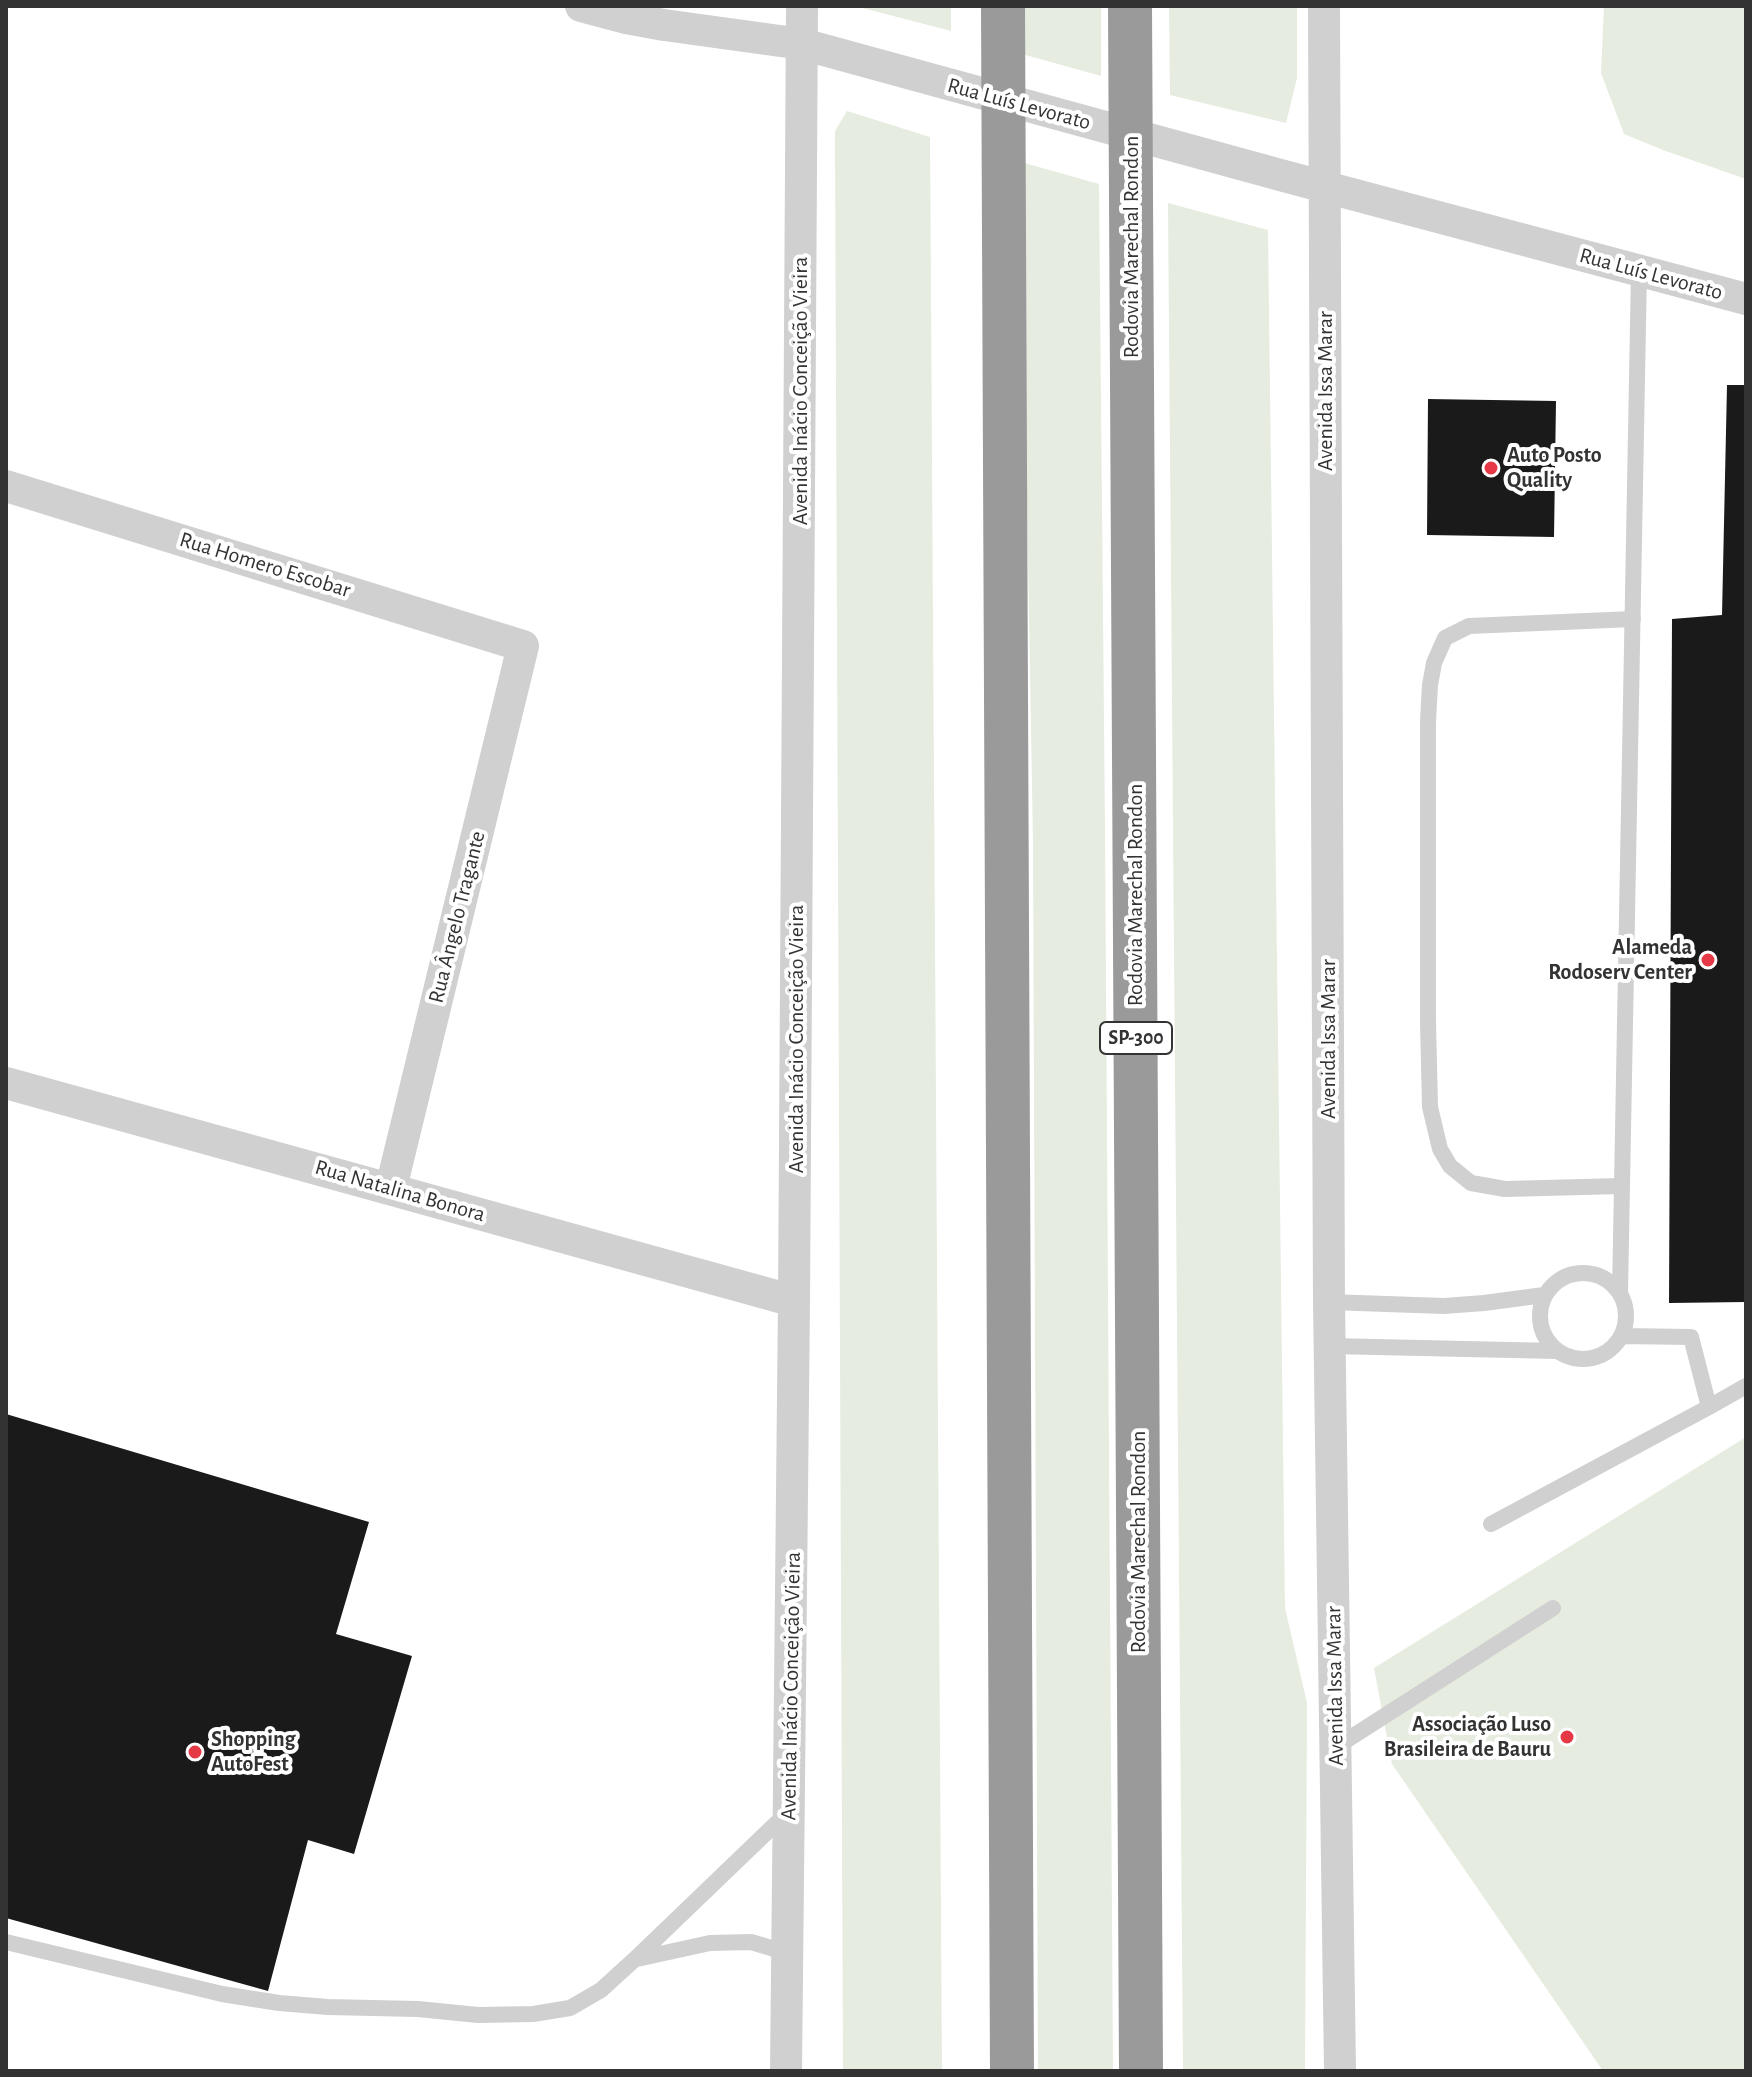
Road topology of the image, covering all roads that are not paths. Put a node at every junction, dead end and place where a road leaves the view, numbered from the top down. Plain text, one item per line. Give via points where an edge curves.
1 (581, 6) edge
2 (802, 6) edge
3 (1003, 6) edge
4 (1130, 6) edge
5 (1324, 6) edge
6 (802, 44) junction
7 (1323, 186) junction
8 (1639, 271) junction
9 (1746, 299) edge
10 (6, 486) edge
11 (1633, 619) junction
12 (523, 646) joint
13 (6, 1083) edge
14 (1622, 1186) junction
15 (391, 1188) junction
16 (1620, 1292) junction
17 (1544, 1295) junction
18 (794, 1301) junction
19 (1329, 1302) junction
20 (1622, 1336) junction
21 (1330, 1346) junction
22 (1557, 1351) junction
23 (1746, 1386) edge
24 (1709, 1407) junction
25 (1491, 1524) dead end
26 (1553, 1608) dead end
27 (1336, 1747) junction
28 (789, 1811) junction
29 (6, 1942) edge
30 (788, 1953) junction
31 (635, 1959) junction
32 (786, 2071) edge
33 (1012, 2071) edge
34 (1141, 2071) edge
35 (1340, 2071) edge

1 - 6 street
2 - 6 street, Avenida Inácio Conceição Vieira
3 - 33 highway
4 - 34 highway, Rodovia Marechal Rondon / SP-300
5 - 7 street, Avenida Issa Marar
6 - 7 street, Rua Luís Levorato
6 - 18 street, Avenida Inácio Conceição Vieira
7 - 8 street, Rua Luís Levorato
7 - 19 street, Avenida Issa Marar
8 - 9 street, Rua Luís Levorato
8 - 11 lane
10 - 12 street, Rua Homero Escobar
11 - 14 lane
11 - 14 lane via 1469,626 1445,638 1434,663 1428,721 1430,1107 1440,1149 1450,1166 1471,1183 1505,1189
12 - 15 street, Rua Ângelo Tragante
13 - 15 street, Rua Natalina Bonora
14 - 16 lane
15 - 18 street, Rua Natalina Bonora
16 - 17 lane via 1596,1274 1581,1272 1566,1276
16 - 20 lane via 1626,1307
17 - 19 lane via 1444,1306
17 - 22 lane via 1540,1326
18 - 28 street, Avenida Inácio Conceição Vieira
19 - 21 street, Avenida Issa Marar
20 - 22 lane via 1613,1348 1585,1360
20 - 24 lane via 1691,1337
21 - 22 lane
21 - 27 street, Avenida Issa Marar
23 - 24 lane
24 - 25 lane
26 - 27 lane
27 - 35 street, Avenida Issa Marar
28 - 30 street, Avenida Inácio Conceição Vieira
28 - 31 lane
29 - 31 lane via 279,2003 478,2015 570,2008 601,1990
30 - 31 lane via 751,1942 710,1943
30 - 32 street, Avenida Inácio Conceição Vieira

